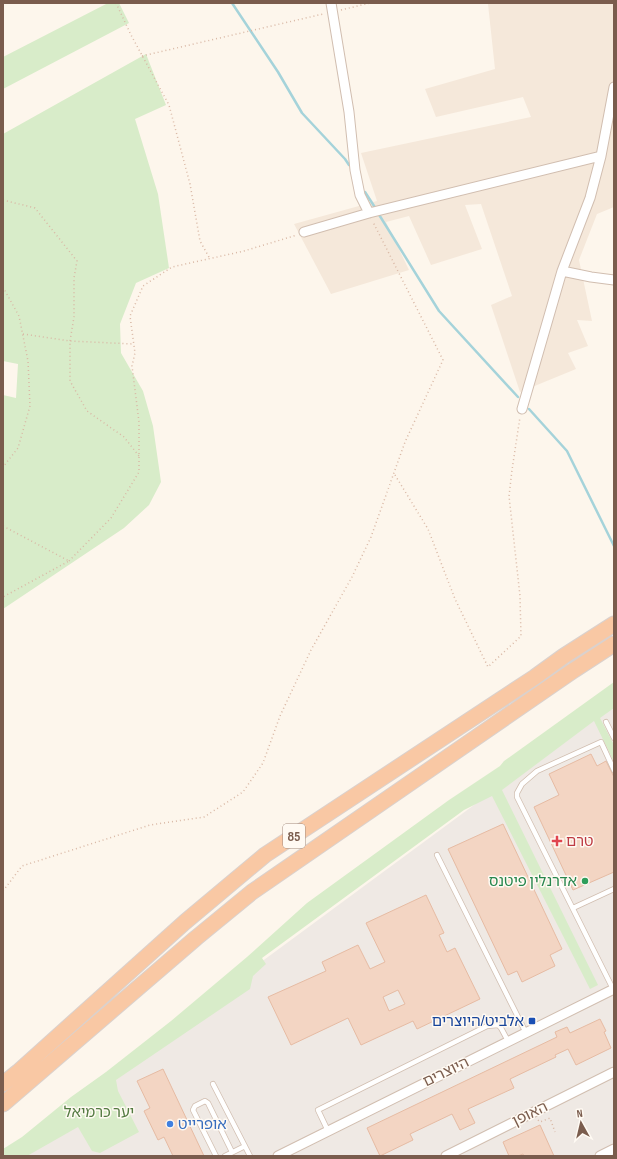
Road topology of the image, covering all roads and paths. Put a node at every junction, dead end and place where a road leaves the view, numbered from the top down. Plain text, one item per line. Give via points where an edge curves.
1 (116, 3) edge
2 (370, 3) edge
3 (332, 7) edge
4 (142, 56) junction
5 (614, 87) edge
6 (601, 156) junction
7 (3, 200) edge
8 (370, 212) junction
9 (304, 232) joint
10 (210, 259) junction
11 (562, 271) junction
12 (614, 280) edge
13 (3, 287) edge
14 (22, 334) junction
15 (70, 341) junction
16 (134, 344) junction
17 (522, 409) joint
18 (139, 456) junction
19 (3, 467) edge
20 (394, 474) junction
21 (3, 526) edge
22 (69, 561) junction
23 (3, 598) edge
24 (614, 624) edge
25 (614, 644) edge
26 (606, 722) dead end
27 (614, 738) edge
28 (614, 770) edge
29 (437, 854) dead end
30 (614, 889) edge
31 (3, 892) edge
32 (573, 908) junction
33 (614, 989) edge
34 (526, 1033) junction
35 (508, 1041) junction
36 (614, 1072) edge
37 (3, 1084) edge
38 (213, 1084) dead end
39 (3, 1104) edge
40 (534, 1112) junction
41 (328, 1130) junction
42 (555, 1132) dead end
43 (245, 1146) junction
44 (614, 1149) edge
45 (232, 1152) junction
46 (216, 1156) edge
47 (225, 1156) edge
48 (250, 1156) edge
49 (278, 1156) edge
50 (446, 1156) edge
51 (600, 1156) edge

1 - 4 path
2 - 3 path
3 - 4 path
3 - 8 street via 349,112 355,170 360,195
4 - 10 path via 168,105 190,184 200,241
5 - 6 street
6 - 8 street
6 - 11 street via 590,198
7 - 15 path via 35,208 77,261
8 - 9 street
8 - 20 path via 443,360 405,442
9 - 10 path
10 - 16 path via 172,267 143,286 130,316
11 - 12 street
11 - 17 street
13 - 14 path via 19,316
14 - 15 path
14 - 19 path via 28,361 30,406 18,448
15 - 16 path
15 - 18 path via 70,381 88,411 124,437
16 - 18 path via 132,366 139,422
17 - 20 path via 509,496 520,596 521,636 488,667 455,599 428,529
18 - 22 path via 139,472 111,518
20 - 31 path via 371,537 311,650 280,716 263,762 243,792 204,817 150,825 22,866
21 - 22 path
22 - 23 path
24 - 37 highway, 85 via 265,855 185,922
25 - 39 highway, 85 via 252,892
26 - 27 lane
28 - 32 lane via 601,742 537,771 517,792 517,797
29 - 34 lane
30 - 32 lane
32 - 33 lane
33 - 34 street, היוצרים
34 - 35 street, היוצרים
35 - 41 street, היוצרים
35 - 41 lane via 498,1025 487,1026 318,1110
36 - 40 street, האופן
38 - 43 lane
40 - 42 path via 540,1122 550,1118
40 - 50 street, האופן
41 - 49 street, היוצרים
43 - 45 lane
43 - 48 lane
44 - 51 street
45 - 46 lane via 205,1101 195,1106 194,1110
45 - 47 lane

